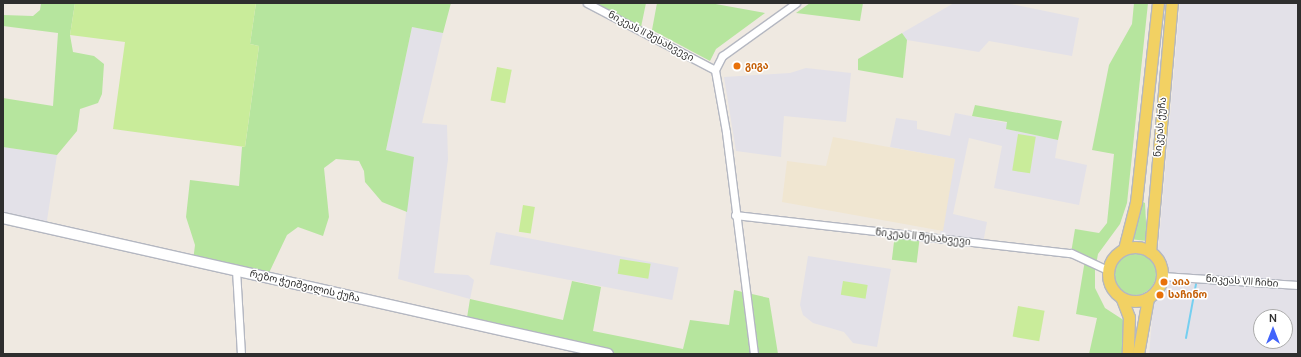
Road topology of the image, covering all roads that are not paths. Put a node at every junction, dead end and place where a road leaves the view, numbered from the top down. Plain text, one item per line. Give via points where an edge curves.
1 (587, 3) edge
2 (796, 3) edge
3 (1158, 3) edge
4 (1172, 3) edge
5 (715, 70) junction
6 (735, 215) junction
7 (3, 218) edge
8 (1124, 249) junction
9 (1150, 252) junction
10 (236, 270) junction
11 (1107, 270) junction
12 (1162, 276) junction
13 (1298, 284) edge
14 (1148, 298) junction
15 (1122, 299) junction
16 (241, 354) edge
17 (608, 354) edge
18 (754, 354) edge
19 (1128, 354) edge
20 (1138, 354) edge

1 - 5 street, ნიკეას II შესახვევი
2 - 5 street via 722,56
3 - 8 main road, ნიკეას ქუჩა via 1136,202
4 - 9 main road, ნიკეას ქუჩა
5 - 6 street via 726,132
6 - 11 street, ნიკეას II შესახვევი via 1071,253
6 - 18 street
7 - 10 main road, რეზო ჭეიშვილის ქუჩა
8 - 9 main road via 1132,247
8 - 11 main road, ნიკეას ქუჩა via 1115,255
9 - 12 main road via 1159,262
10 - 16 street
10 - 17 main road, რეზო ჭეიშვილის ქუჩა
11 - 15 main road via 1110,287
12 - 13 street, ნიკეას VII ჩიხი
12 - 14 main road via 1160,285
14 - 15 main road via 1139,301
14 - 20 main road
15 - 19 main road via 1129,317

